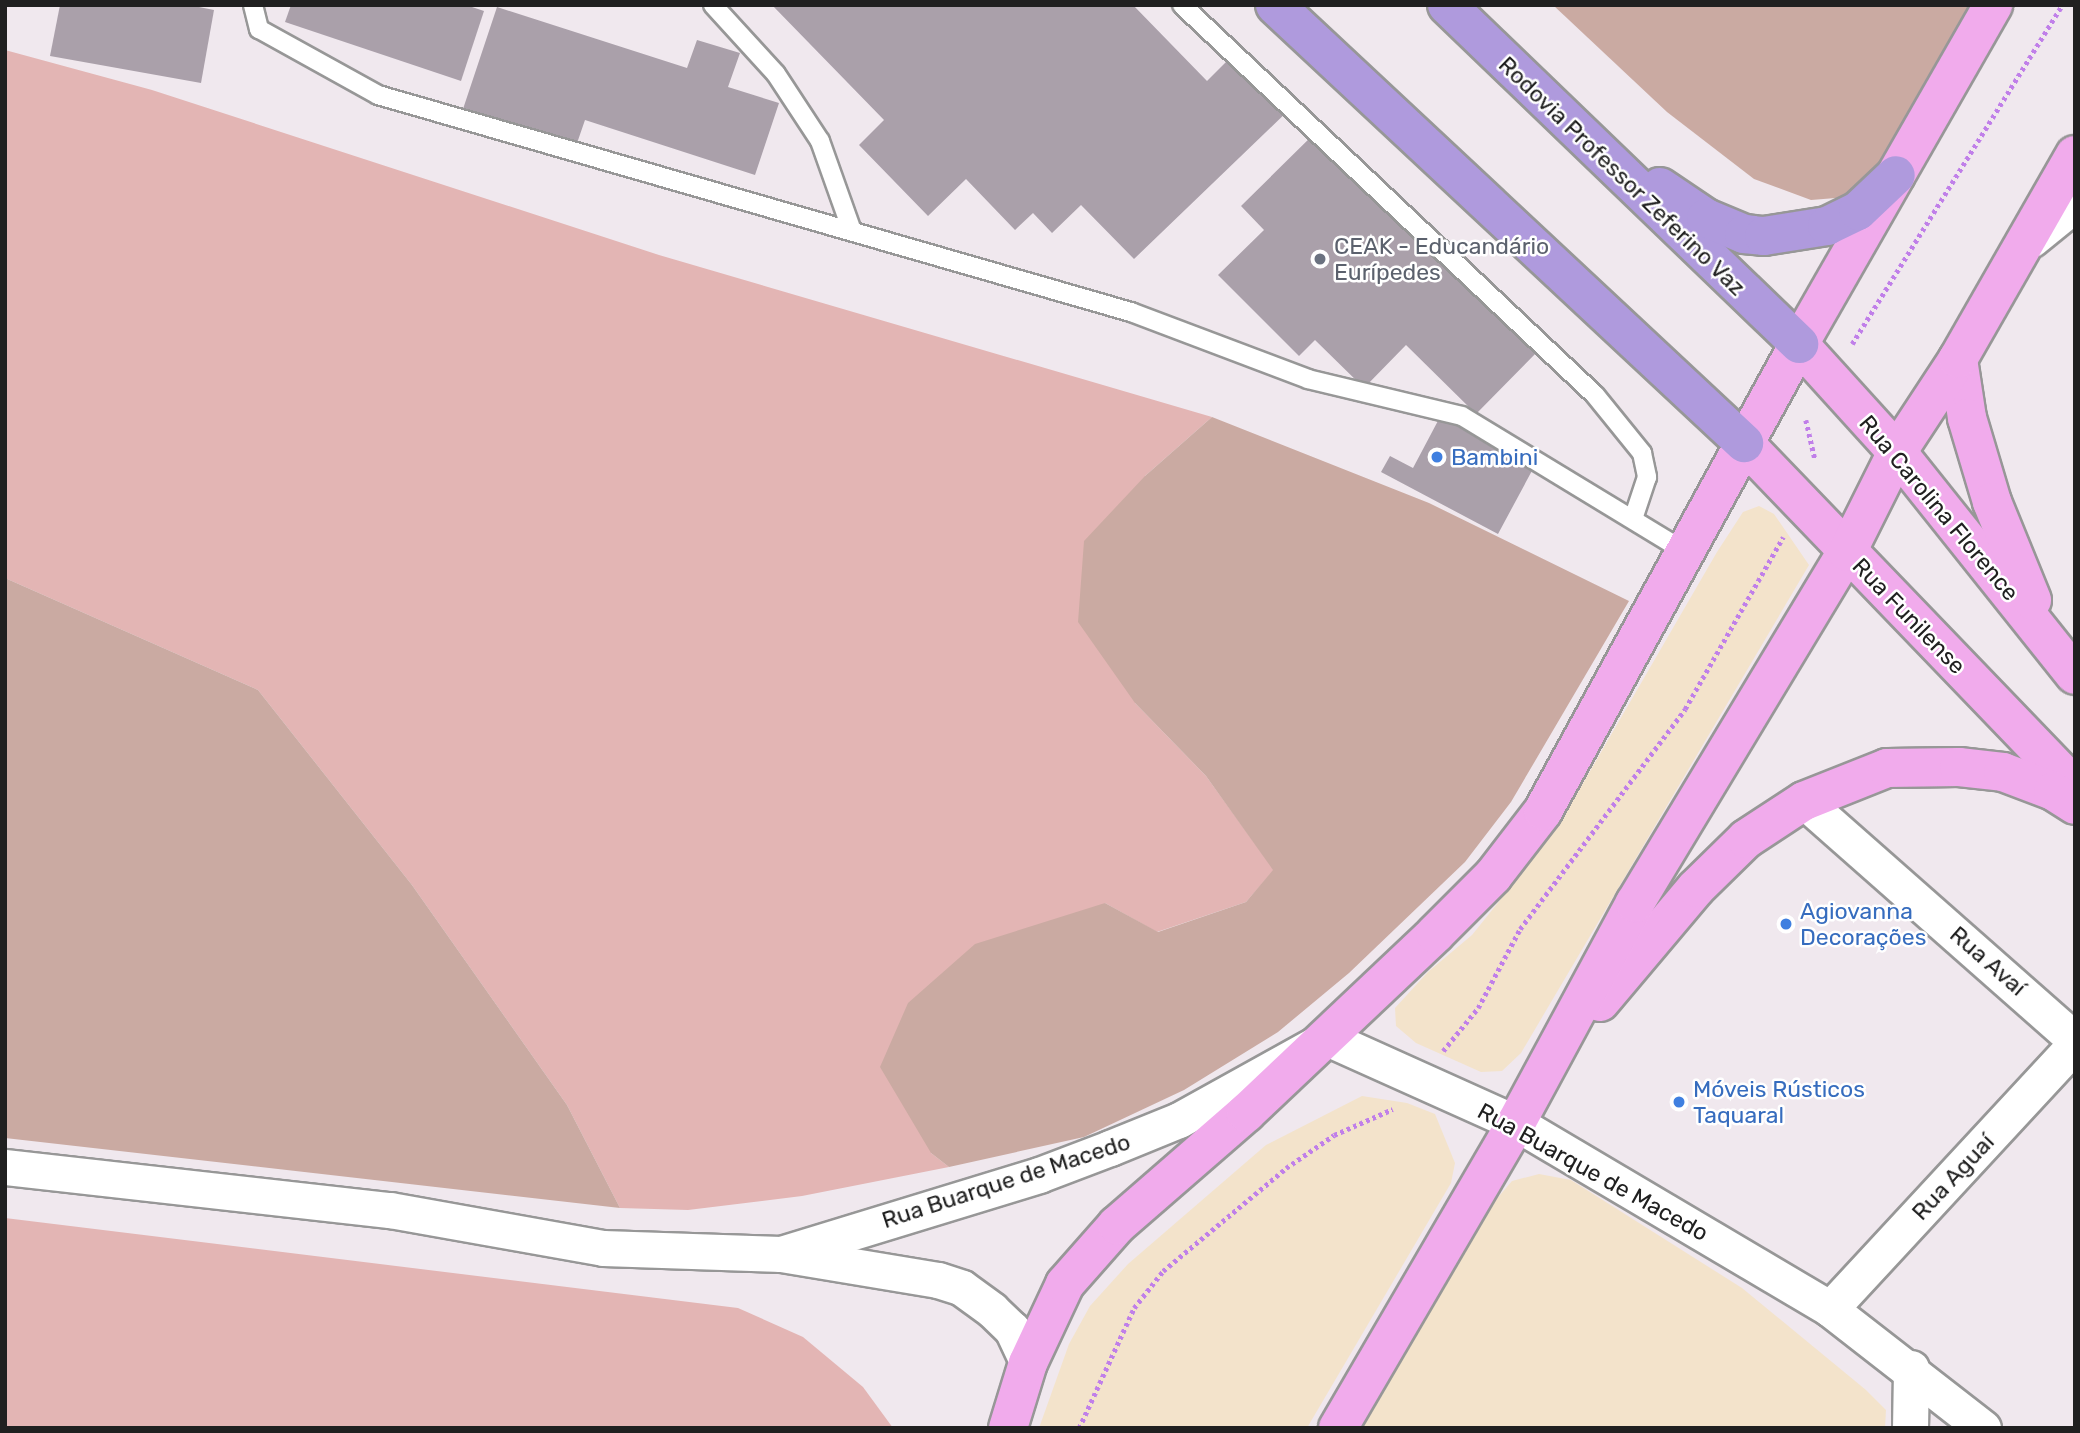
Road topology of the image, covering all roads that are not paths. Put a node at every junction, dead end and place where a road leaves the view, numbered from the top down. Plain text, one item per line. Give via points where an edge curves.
1 (253, 5) edge
2 (712, 5) edge
3 (1182, 5) edge
4 (1275, 5) edge
5 (1447, 5) edge
6 (1993, 5) edge
7 (1547, 106) junction
8 (2075, 156) edge
9 (1896, 175) junction
10 (2075, 204) edge
11 (852, 230) junction
12 (2022, 248) junction
13 (1799, 344) junction
14 (1958, 359) junction
15 (1744, 443) junction
16 (1897, 452) junction
17 (1633, 519) junction
18 (1847, 552) junction
19 (1687, 553) junction
20 (2050, 642) junction
21 (2075, 675) edge
22 (2075, 788) edge
23 (1804, 801) junction
24 (2075, 805) edge
25 (1327, 1038) junction
26 (2075, 1042) edge
27 (1549, 1062) junction
28 (1516, 1123) junction
29 (5, 1167) edge
30 (780, 1254) junction
31 (1830, 1309) junction
32 (1028, 1363) junction
33 (1911, 1368) junction
34 (1008, 1428) edge
35 (1338, 1428) edge
36 (1910, 1428) edge
37 (1983, 1428) edge

1 - 11 lane via 259,29 378,95
2 - 11 lane via 776,74 820,141
3 - 17 lane via 1595,395 1642,453 1647,477
4 - 15 highway
5 - 7 highway, Rodovia Professor Zeferino Vaz
6 - 9 main road
7 - 9 highway via 1686,206 1744,234 1787,235 1827,226 1858,211
7 - 13 highway, Rodovia Professor Zeferino Vaz
8 - 12 main road
9 - 13 main road
10 - 12 street
11 - 17 lane via 1131,312 1308,379 1462,416
12 - 14 main road
13 - 15 main road
13 - 16 main road, Rua Carolina Florence
14 - 16 main road
14 - 20 main road via 1967,418 1992,502
15 - 18 main road, Rua Funilense
15 - 19 main road
16 - 18 main road
16 - 20 main road, Rua Carolina Florence
17 - 19 lane
18 - 22 main road, Rua Funilense
18 - 27 main road via 1635,904
19 - 25 main road via 1543,811 1493,876
20 - 21 main road, Rua Carolina Florence
23 - 24 main road via 1887,768 1959,767 2003,772 2053,791
23 - 26 street, Rua Avaí
23 - 27 main road via 1746,839 1696,888
25 - 28 street, Rua Buarque de Macedo
25 - 30 street, Rua Buarque de Macedo via 1179,1120 1110,1148 1039,1175
25 - 32 main road via 1117,1225 1065,1284
26 - 31 street, Rua Aguaí
27 - 28 main road
28 - 31 street, Rua Buarque de Macedo
28 - 35 main road
29 - 30 street via 390,1210 603,1248
30 - 32 street via 962,1288 1012,1329
31 - 33 street, Rua Buarque de Macedo
32 - 34 main road
33 - 36 street
33 - 37 street, Rua Buarque de Macedo

